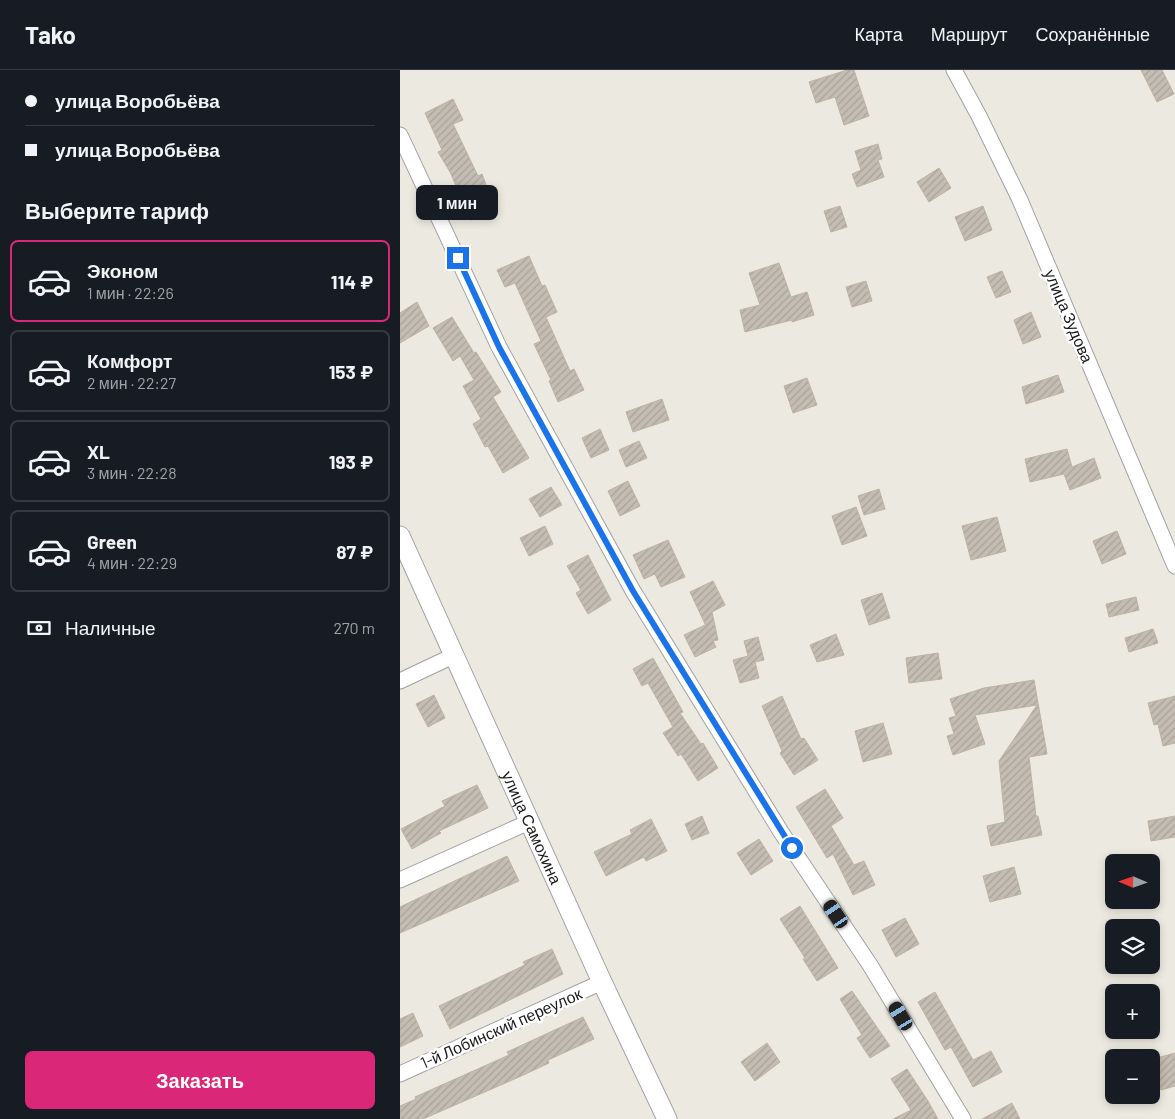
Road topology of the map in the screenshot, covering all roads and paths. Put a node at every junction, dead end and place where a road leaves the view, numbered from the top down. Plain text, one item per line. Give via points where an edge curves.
1 (954, 70) edge
2 (400, 135) edge
3 (400, 536) edge
4 (1175, 566) edge
5 (455, 655) junction
6 (400, 682) edge
7 (529, 822) junction
8 (400, 880) edge
9 (602, 982) junction
10 (400, 1074) edge
11 (667, 1119) edge
12 (963, 1119) edge

1 - 4 street, улица Зудова via 1020,200
2 - 12 street via 499,347 633,591 780,832 870,965
3 - 5 street, улица Самохина
5 - 6 street
5 - 7 street, улица Самохина
7 - 8 street
7 - 9 street, улица Самохина
9 - 10 street, 1-й Лобинский переулок
9 - 11 street, улица Самохина

